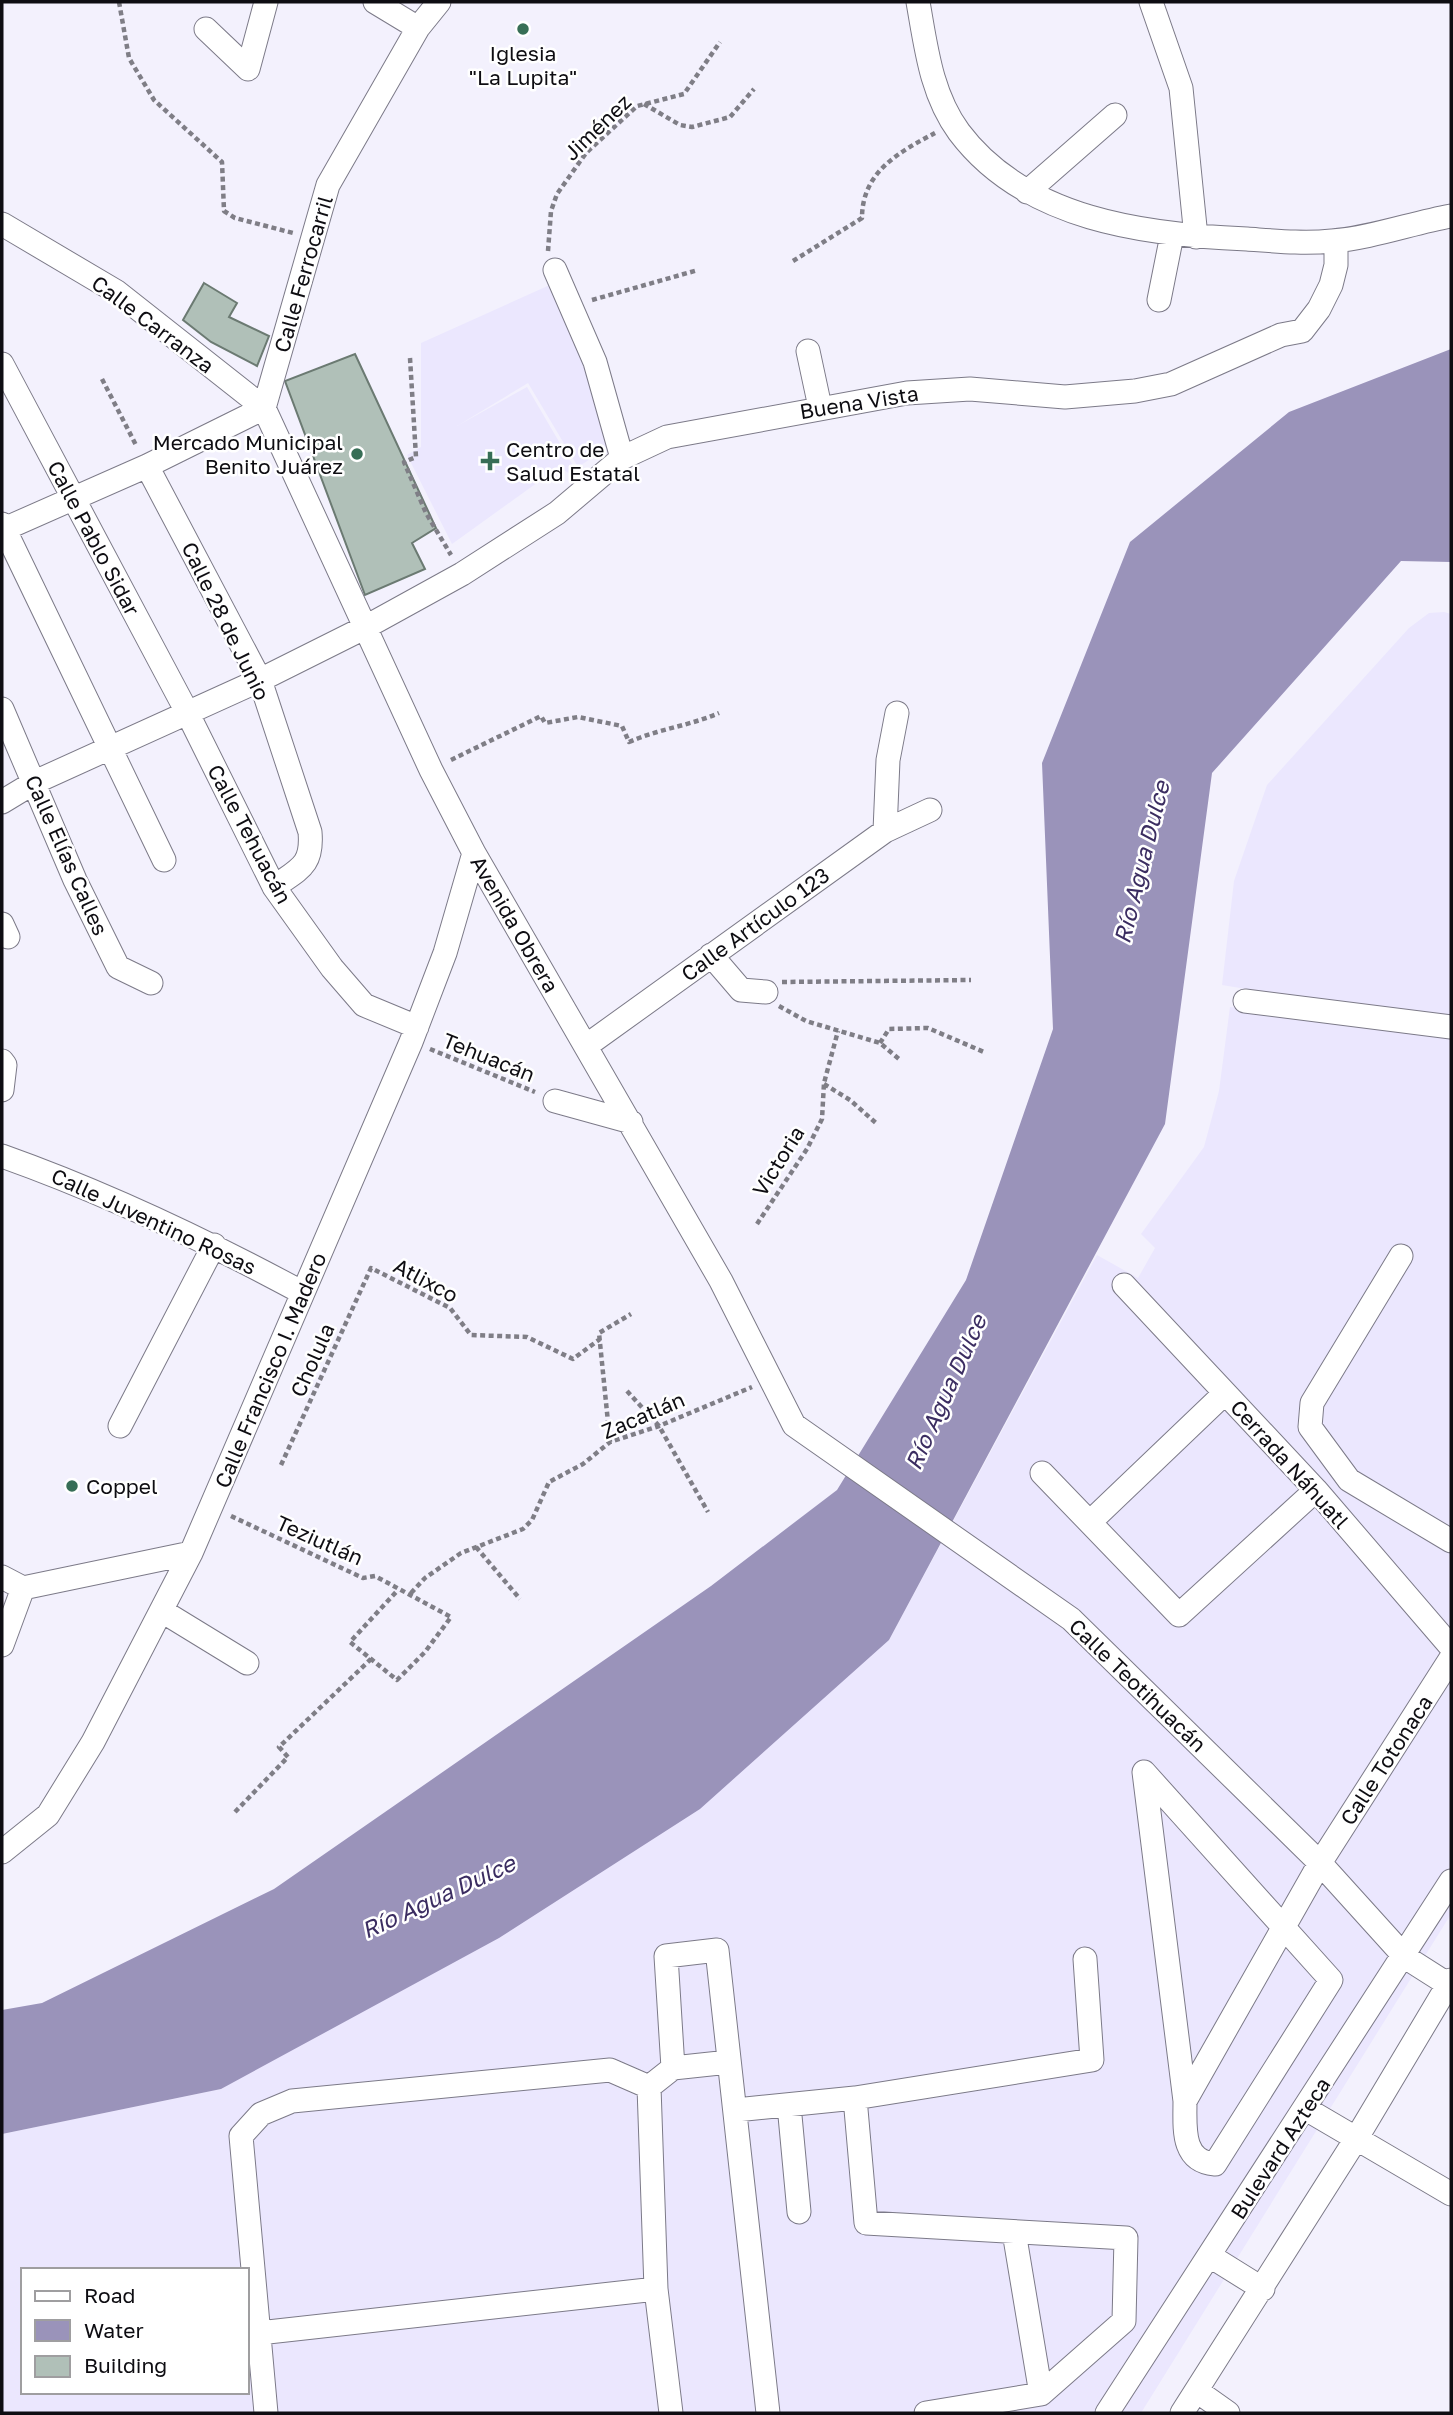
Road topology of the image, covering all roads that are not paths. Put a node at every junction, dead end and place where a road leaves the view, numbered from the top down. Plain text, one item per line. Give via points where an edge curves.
1 (266, 2) edge
2 (375, 2) edge
3 (439, 2) edge
4 (918, 2) edge
5 (1151, 2) edge
6 (418, 28) junction
7 (206, 29) dead end
8 (1115, 115) dead end
9 (1027, 192) junction
10 (1451, 216) edge
11 (2, 224) edge
12 (1172, 235) junction
13 (1196, 237) junction
14 (1336, 241) junction
15 (555, 270) road end
16 (1159, 300) dead end
17 (808, 351) dead end
18 (2, 365) edge
19 (820, 407) junction
20 (264, 408) junction
21 (622, 458) junction
22 (147, 466) junction
23 (71, 498) junction
24 (3, 528) edge
25 (364, 628) junction
26 (260, 680) junction
27 (2, 709) edge
28 (187, 712) junction
29 (897, 713) dead end
30 (110, 748) junction
31 (35, 782) junction
32 (2, 802) edge
33 (930, 810) dead end
34 (885, 831) junction
35 (474, 853) junction
36 (164, 859) dead end
37 (274, 887) junction
38 (711, 955) junction
39 (151, 983) dead end
40 (766, 992) road end
41 (1245, 1001) dead end
42 (1451, 1027) edge
43 (414, 1034) junction
44 (586, 1046) junction
45 (3, 1063) edge
46 (2, 1090) edge
47 (555, 1101) road end
48 (631, 1122) junction
49 (2, 1156) edge
50 (214, 1245) junction
51 (1401, 1256) dead end
52 (1124, 1285) dead end
53 (303, 1293) junction
54 (1225, 1393) junction
55 (794, 1425) joint
56 (120, 1426) dead end
57 (1042, 1473) dead end
58 (1316, 1490) junction
59 (1090, 1522) junction
60 (1451, 1541) edge
61 (191, 1553) junction
62 (2, 1577) edge
63 (23, 1588) junction
64 (162, 1611) junction
65 (2, 1645) edge
66 (1451, 1647) edge
67 (1451, 1658) edge
68 (247, 1663) dead end
69 (2, 1852) edge
70 (1320, 1863) junction
71 (1448, 1894) edge
72 (1284, 1926) junction
73 (1405, 1957) junction
74 (1086, 1959) dead end
75 (1450, 1983) edge
76 (730, 2062) junction
77 (673, 2068) junction
78 (649, 2087) junction
79 (855, 2098) junction
80 (1185, 2101) junction
81 (789, 2105) junction
82 (1306, 2109) junction
83 (736, 2110) junction
84 (1356, 2139) junction
85 (1451, 2194) edge
86 (799, 2212) dead end
87 (1014, 2232) junction
88 (1210, 2256) junction
89 (1263, 2289) junction
90 (656, 2290) junction
91 (259, 2333) junction
92 (1197, 2391) junction
93 (1041, 2393) junction
94 (266, 2413) edge
95 (671, 2413) edge
96 (768, 2413) edge
97 (926, 2413) edge
98 (1107, 2413) edge
99 (1182, 2413) edge
100 (1228, 2413) edge

1 - 7 street via 248,69
2 - 6 street
3 - 6 street, Calle Ferrocarril
4 - 9 street via 931,77 959,131
5 - 13 street via 1181,88
6 - 20 street, Calle Ferrocarril via 328,185
8 - 9 street
9 - 12 street via 1093,219
10 - 14 street
11 - 20 street, Calle Carranza via 117,292
12 - 13 street
12 - 16 street
13 - 14 street
14 - 19 street, Buena Vista via 1331,285 1302,331 1281,335 1171,384 1065,397 970,389 932,391
15 - 21 street via 595,362
17 - 19 street
18 - 23 street, Calle Pablo Sidar
19 - 21 street, Buena Vista via 667,437
20 - 22 street
20 - 25 street, Avenida Obrera
21 - 25 street, Buena Vista via 557,513 462,574
22 - 23 street
22 - 26 street, Calle 28 de Junio
23 - 24 street
23 - 28 street, Calle Pablo Sidar
24 - 30 street
25 - 26 street, Buena Vista
25 - 35 street, Avenida Obrera
26 - 28 street, Buena Vista
26 - 37 street, Calle 28 de Junio via 310,832 312,852 305,865
27 - 31 street, Calle Elías Calles
28 - 30 street, Buena Vista
28 - 37 street, Calle Tehuacán
29 - 34 street via 887,760
30 - 31 street, Buena Vista
30 - 36 street
31 - 32 street, Buena Vista
31 - 39 street, Calle Elías Calles via 75,880 118,967
33 - 34 street, Calle Artículo 123
34 - 38 street, Calle Artículo 123
35 - 43 street, Calle Francisco I. Madero via 445,953
35 - 44 street, Avenida Obrera
37 - 43 street, Calle Tehuacán via 364,1005
38 - 40 street via 741,990
38 - 44 street, Calle Artículo 123
41 - 42 street
43 - 53 street, Calle Francisco I. Madero
44 - 48 street, Avenida Obrera
45 - 46 street
47 - 48 street
48 - 55 street, Avenida Obrera via 721,1281
49 - 50 street, Calle Juventino Rosas via 83,1185
50 - 53 street, Calle Juventino Rosas
50 - 56 street
51 - 60 street via 1312,1404 1310,1427 1349,1480
52 - 54 street, Cerrada Náhuatl
53 - 61 street, Calle Francisco I. Madero
54 - 58 street, Cerrada Náhuatl
54 - 59 street
55 - 70 street, Calle Teotihuacán via 1071,1619
57 - 59 street
58 - 59 street via 1179,1615
58 - 66 street, Cerrada Náhuatl
61 - 63 street
61 - 64 street, Calle Francisco I. Madero
62 - 63 street
63 - 65 street
64 - 68 street
64 - 69 street, Calle Francisco I. Madero via 93,1742 48,1815
67 - 70 street, Calle Totonaca
70 - 72 street, Calle Totonaca
70 - 73 street, Calle Teotihuacán
71 - 73 street, Bulevard Azteca
72 - 80 street, Calle Totonaca
72 - 80 street via 1331,1980 1215,2164 1201,2163 1191,2153 1185,2137
72 - 80 street via 1144,1772
73 - 75 street, Calle Teotihuacán
73 - 82 street, Bulevard Azteca
74 - 79 street via 1092,2060
75 - 84 street
76 - 77 street
76 - 77 street via 717,1950 666,1956
76 - 83 street
77 - 78 street
78 - 90 street
78 - 91 street via 610,2070 292,2101 261,2114 241,2136
79 - 81 street
79 - 87 street via 866,2223
81 - 83 street
81 - 86 street
82 - 84 street
82 - 88 street, Bulevard Azteca
83 - 96 street
84 - 85 street
84 - 89 street
87 - 93 street
87 - 93 street via 1126,2238 1124,2321
88 - 89 street
88 - 98 street, Bulevard Azteca
89 - 92 street
90 - 91 street
90 - 95 street
91 - 94 street
92 - 99 street
92 - 100 street
93 - 97 street

